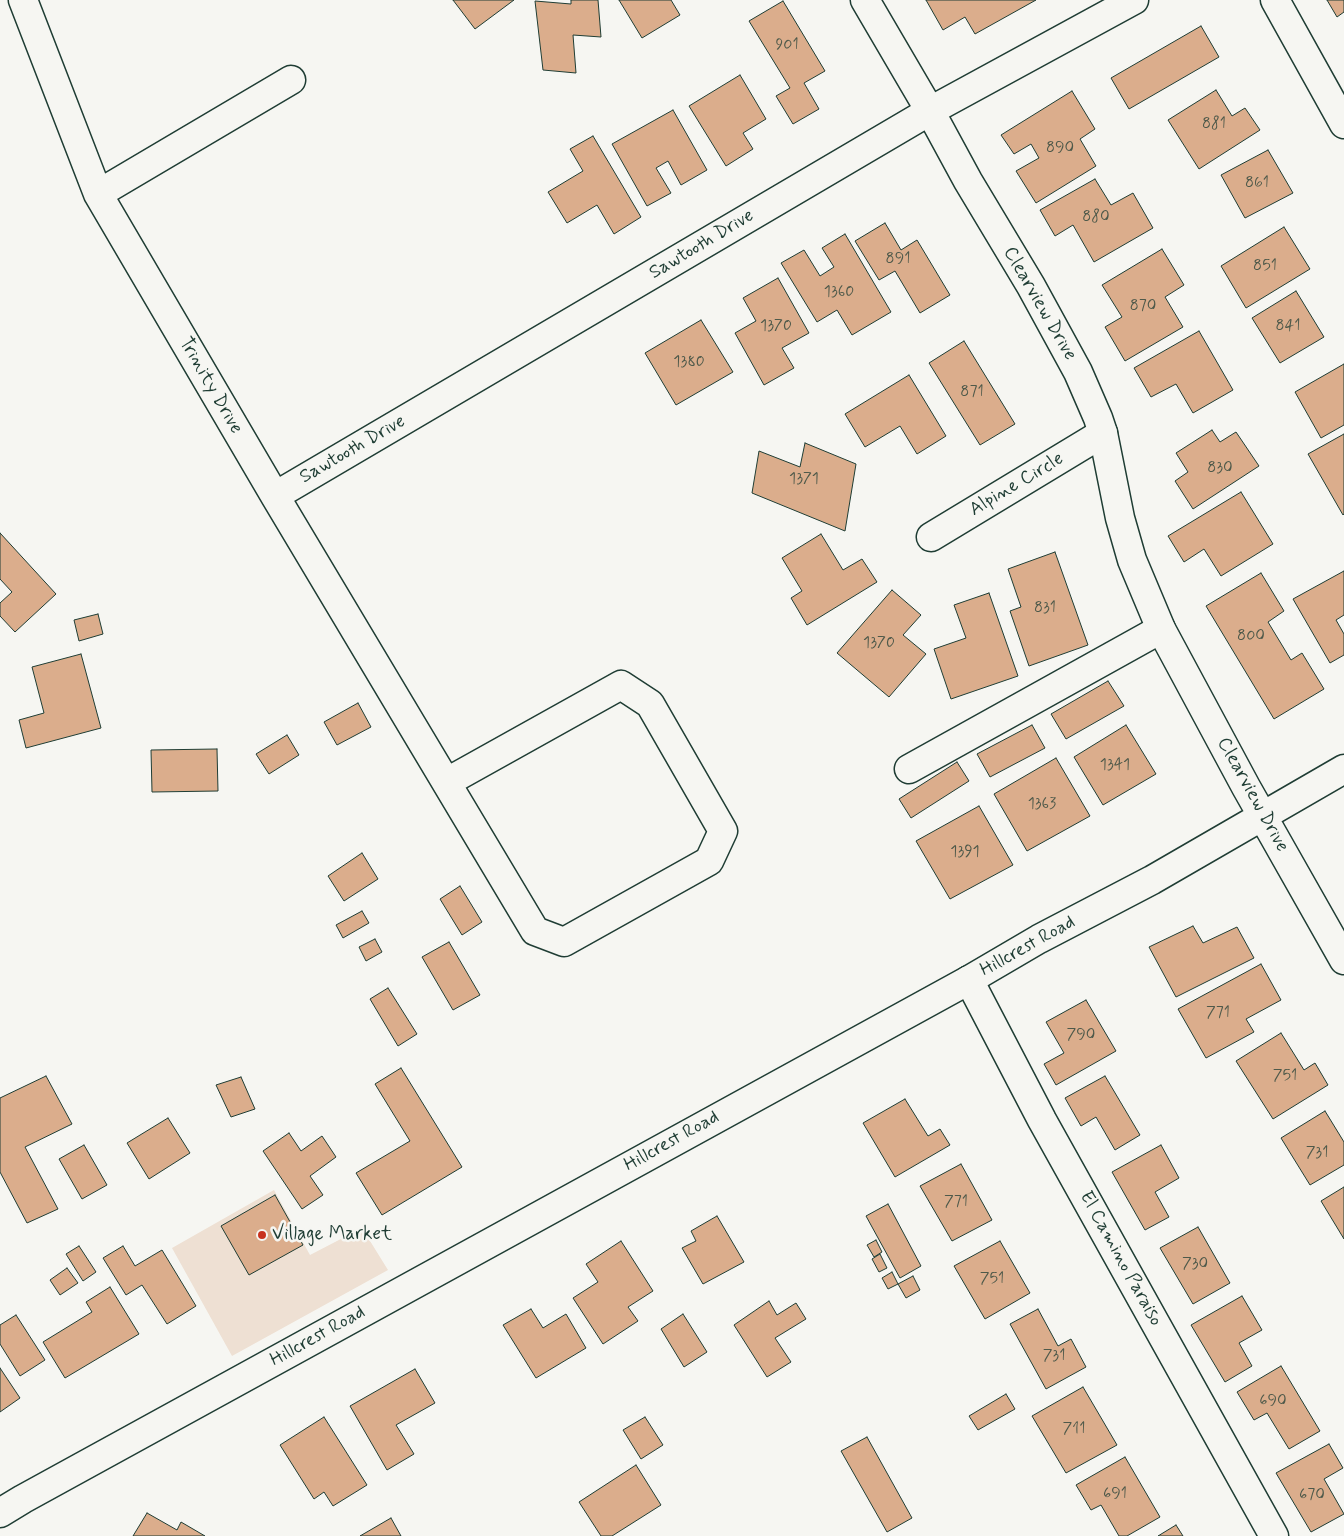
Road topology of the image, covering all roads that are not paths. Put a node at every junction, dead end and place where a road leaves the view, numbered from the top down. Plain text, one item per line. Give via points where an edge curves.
1 (23, 0) edge
2 (865, 0) edge
3 (1134, 0) edge
4 (1275, 0) edge
5 (291, 80) dead end
6 (930, 111) junction
7 (1344, 124) edge
8 (98, 194) junction
9 (1103, 433) junction
10 (275, 496) junction
11 (931, 537) dead end
12 (1161, 630) junction
13 (909, 769) dead end
14 (1344, 769) edge
15 (447, 782) junction
16 (1262, 815) junction
17 (1344, 960) edge
18 (969, 980) junction
19 (0, 1513) edge
20 (1274, 1536) edge

1 - 8 street, Trinity Drive
2 - 6 street, Clearview Drive
3 - 6 street, Sawtooth Drive
4 - 7 street
5 - 8 street
6 - 9 street, Clearview Drive via 1078,372
6 - 10 street, Sawtooth Drive
8 - 10 street, Trinity Drive
9 - 11 street, Alpine Circle
9 - 12 street, Clearview Drive via 1132,560
10 - 15 street, Trinity Drive
12 - 13 street
12 - 16 street, Clearview Drive
14 - 16 street, Hillcrest Road
15 - 15 street, Trinity Drive via 535,932 564,942 708,861 724,831 650,704 621,685
16 - 17 street, Clearview Drive
16 - 18 street, Hillcrest Road via 1152,880
18 - 19 street, Hillcrest Road
18 - 20 street, El Camino Paraiso via 1042,1120

